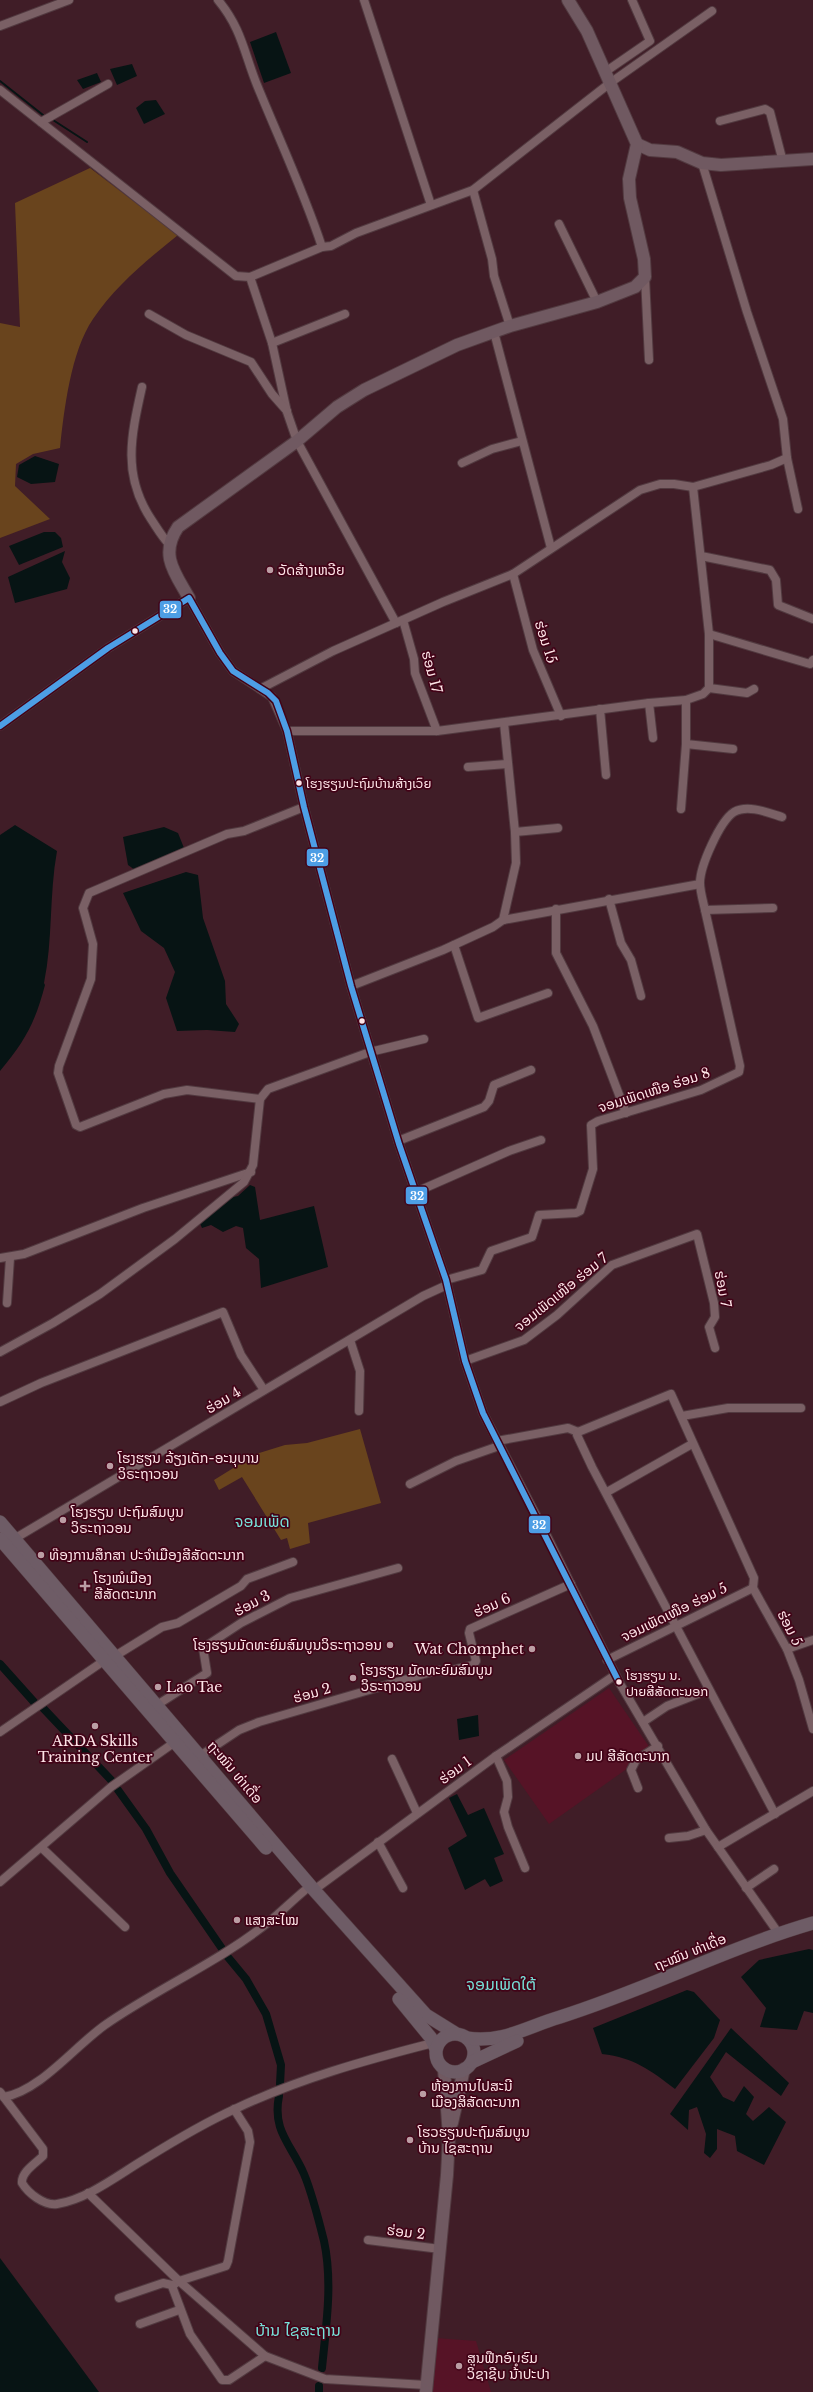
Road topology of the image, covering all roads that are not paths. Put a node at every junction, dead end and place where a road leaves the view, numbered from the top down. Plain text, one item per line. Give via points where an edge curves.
1 (69, 0) edge
2 (218, 0) edge
3 (364, 0) edge
4 (568, 0) edge
5 (632, 0) edge
6 (712, 11) dead end
7 (0, 26) edge
8 (605, 72) junction
9 (610, 83) junction
10 (108, 84) dead end
11 (0, 90) edge
12 (10, 98) junction
13 (0, 99) edge
14 (720, 121) dead end
15 (41, 122) junction
16 (637, 144) junction
17 (813, 159) edge
18 (783, 162) junction
19 (702, 163) junction
20 (473, 190) junction
21 (431, 205) junction
22 (559, 224) dead end
23 (322, 248) junction
24 (250, 277) junction
25 (645, 277) junction
26 (597, 302) junction
27 (149, 314) dead end
28 (345, 314) dead end
29 (510, 326) junction
30 (494, 332) junction
31 (272, 343) junction
32 (649, 360) dead end
33 (142, 387) dead end
34 (287, 412) junction
35 (297, 441) junction
36 (522, 441) junction
37 (787, 458) junction
38 (462, 463) dead end
39 (693, 487) junction
40 (798, 509) dead end
41 (169, 544) junction
42 (551, 548) junction
43 (701, 556) junction
44 (513, 574) junction
45 (189, 598) junction
46 (813, 619) edge
47 (400, 621) junction
48 (709, 634) junction
49 (813, 660) edge
50 (709, 688) junction
51 (260, 689) junction
52 (754, 689) dead end
53 (686, 700) junction
54 (648, 703) junction
55 (600, 709) junction
56 (561, 716) junction
57 (504, 723) junction
58 (0, 726) edge
59 (287, 731) junction
60 (437, 731) junction
61 (653, 738) dead end
62 (686, 744) junction
63 (733, 749) dead end
64 (507, 764) junction
65 (468, 767) dead end
66 (606, 775) dead end
67 (304, 807) junction
68 (681, 809) dead end
69 (782, 817) dead end
70 (558, 828) dead end
71 (515, 832) junction
72 (700, 884) junction
73 (610, 899) junction
74 (556, 908) junction
75 (774, 908) dead end
76 (705, 910) junction
77 (503, 920) junction
78 (454, 945) junction
79 (351, 986) junction
80 (548, 993) dead end
81 (641, 996) dead end
82 (424, 1039) dead end
83 (370, 1052) junction
84 (531, 1070) dead end
85 (260, 1099) junction
86 (626, 1113) junction
87 (541, 1140) dead end
88 (398, 1141) junction
89 (251, 1172) junction
90 (416, 1192) junction
91 (696, 1234) joint
92 (0, 1258) edge
93 (10, 1258) junction
94 (446, 1283) junction
95 (7, 1302) dead end
96 (350, 1340) junction
97 (715, 1348) dead end
98 (0, 1352) edge
99 (464, 1361) junction
100 (264, 1390) junction
101 (0, 1402) edge
102 (801, 1408) dead end
103 (359, 1411) dead end
104 (682, 1416) junction
105 (578, 1432) junction
106 (498, 1444) junction
107 (692, 1444) junction
108 (410, 1484) dead end
109 (607, 1492) junction
110 (0, 1522) edge
111 (7, 1541) edge
112 (294, 1562) dead end
113 (398, 1568) dead end
114 (571, 1584) junction
115 (753, 1588) junction
116 (676, 1626) junction
117 (813, 1640) edge
118 (787, 1649) junction
119 (110, 1658) junction
120 (607, 1660) junction
121 (438, 1670) joint
122 (615, 1675) junction
123 (708, 1690) junction
124 (157, 1705) junction
125 (643, 1722) junction
126 (813, 1729) edge
127 (0, 1732) edge
128 (175, 1742) junction
129 (658, 1746) junction
130 (200, 1756) junction
131 (496, 1756) junction
132 (392, 1759) dead end
133 (638, 1788) dead end
134 (813, 1791) edge
135 (417, 1813) junction
136 (775, 1814) junction
137 (706, 1830) junction
138 (669, 1838) dead end
139 (378, 1842) junction
140 (718, 1846) junction
141 (42, 1848) junction
142 (525, 1868) dead end
143 (774, 1869) dead end
144 (0, 1882) edge
145 (402, 1888) dead end
146 (746, 1888) junction
147 (309, 1890) junction
148 (813, 1923) edge
149 (125, 1927) dead end
150 (779, 1934) junction
151 (580, 2012) junction
152 (461, 2036) junction
153 (434, 2046) junction
154 (468, 2066) junction
155 (444, 2069) junction
156 (2, 2095) edge
157 (234, 2109) junction
158 (449, 2136) junction
159 (88, 2193) junction
160 (368, 2240) dead end
161 (440, 2250) junction
162 (176, 2283) junction
163 (119, 2298) dead end
164 (179, 2310) junction
165 (140, 2324) dead end
166 (265, 2356) junction
167 (426, 2389) edge

1 - 7 street
2 - 23 street via 236,24 256,82
3 - 21 street
4 - 8 street via 587,31
5 - 8 street via 650,41
6 - 9 street
8 - 9 street
9 - 16 street
9 - 20 street
10 - 15 street
11 - 12 street
12 - 13 street
12 - 15 street
14 - 18 street via 766,109 770,112
15 - 24 street via 236,276
16 - 19 street via 650,150 677,152
16 - 25 street via 629,179 630,198 644,259
17 - 18 street
18 - 19 street via 721,165
19 - 37 street via 782,419
20 - 21 street
20 - 29 street via 492,259 494,276
21 - 23 street
22 - 26 street
23 - 24 street
24 - 31 street
25 - 26 street via 635,287
25 - 32 street
26 - 29 street
27 - 34 street via 186,335 251,362
28 - 31 street
29 - 30 street
30 - 35 street via 457,345 364,390 337,407
30 - 36 street
31 - 34 street
33 - 41 street via 131,433 130,462 138,499
34 - 35 street, ຮ່ອມ 17
35 - 41 street via 182,522
35 - 47 street, ຮ່ອມ 17
36 - 38 street
36 - 42 street
37 - 39 street via 771,466
37 - 40 street
39 - 42 street via 660,484 640,490
39 - 43 street
41 - 45 street via 172,567
42 - 44 street
43 - 46 street via 770,570 776,580 778,605
43 - 48 street
44 - 47 street
44 - 56 street, ຮ່ອມ 15 via 533,650
45 - 51 street via 228,664 239,676
45 - 58 street via 108,648
47 - 51 street via 333,651
47 - 60 street, ຮ່ອມ 17 via 414,659 415,673
48 - 49 street via 810,664
48 - 50 street
50 - 52 street via 746,693
50 - 53 street via 703,694
51 - 59 street via 276,701
53 - 54 street
53 - 62 street
54 - 55 street
54 - 61 street
55 - 56 street
55 - 66 street
56 - 57 street
57 - 60 street
57 - 64 street
59 - 60 street
59 - 67 street
62 - 63 street
62 - 68 street
64 - 65 street
64 - 71 street
67 - 79 street
67 - 85 street via 244,831 228,834 89,893 83,908 93,944 91,979 59,1066 59,1080 77,1126 164,1094 187,1090
69 - 72 street via 751,810 735,812 726,821 702,867
70 - 71 street
71 - 77 street via 516,863
72 - 73 street
72 - 76 street
73 - 74 street
73 - 81 street via 621,943 631,960
74 - 77 street
74 - 86 street via 555,951 593,1026
75 - 76 street
76 - 86 street, ຈອມເພັດເໜືອ ຮ່ອມ 8 via 740,1066 739,1072 701,1090
77 - 78 street
78 - 79 street
78 - 80 street via 478,1018
79 - 83 street
82 - 83 street
83 - 85 street via 268,1089
83 - 88 street
84 - 88 street via 494,1085 489,1101 484,1107
85 - 89 street
86 - 94 street, ຈອມເພັດເໜືອ ຮ່ອມ 8 via 591,1125 593,1169 580,1211 538,1215 532,1237 489,1252 482,1270
87 - 90 street via 509,1151
88 - 90 street
89 - 93 street via 143,1208
89 - 98 street via 244,1182 192,1225 100,1294
90 - 94 street
91 - 97 street, ຮ່ອມ 7 via 714,1303 715,1317 709,1326
91 - 99 street, ຈອມເພັດເໜືອ ຮ່ອມ 7 via 612,1265 557,1315 524,1340
92 - 93 street
93 - 95 street
94 - 96 street, ຮ່ອມ 4
94 - 99 street
96 - 100 street, ຮ່ອມ 4
96 - 103 street via 360,1371
99 - 106 street via 483,1413
100 - 101 street via 241,1355 223,1312 41,1383
100 - 111 street, ຮ່ອມ 4
102 - 104 street via 728,1408
104 - 105 street, ຮ່ອມ 5 via 671,1394
104 - 107 street, ຮ່ອມ 5
105 - 106 street via 568,1428
105 - 109 street via 577,1436
106 - 108 street
106 - 114 street
107 - 109 street
107 - 115 street, ຮ່ອມ 5 via 754,1578
109 - 116 street
110 - 111 main road, ຖະໝົນ ທ່າເດື່ອ
111 - 119 main road, ຖະໝົນ ທ່າເດື່ອ
112 - 119 street via 248,1579 241,1586 178,1623 162,1627
113 - 124 street, ຮ່ອມ 3 via 297,1595 241,1623 203,1648 207,1673
114 - 120 street
114 - 121 street, ຮ່ອມ 6 via 470,1629 475,1663 444,1672
115 - 116 street, ຈອມເພັດເໜືອ ຮ່ອມ 5
115 - 118 street, ຮ່ອມ 5
116 - 120 street, ຈອມເພັດເໜືອ ຮ່ອມ 5
116 - 123 street via 693,1655
117 - 118 street
118 - 126 street, ຮ່ອມ 5
119 - 124 main road, ຖະໝົນ ທ່າເດື່ອ
119 - 127 street
119 - 128 main road, ຖະໝົນ ທ່າເດື່ອ
120 - 122 street
121 - 130 street, ຮ່ອມ 2 via 259,1722 239,1730
122 - 125 street
122 - 131 street, ຮ່ອມ 1
123 - 125 street via 667,1706
123 - 136 street
124 - 130 main road, ຖະໝົນ ທ່າເດື່ອ
125 - 129 street
128 - 141 street via 111,1787
128 - 147 main road, ຖະໝົນ ທ່າເດື່ອ
129 - 133 street via 636,1760 631,1770
129 - 137 street
130 - 147 main road, ຖະໝົນ ທ່າເດື່ອ
131 - 135 street, ຮ່ອມ 1
131 - 142 street via 507,1780 508,1797 504,1812
132 - 135 street
134 - 136 street
135 - 139 street, ຮ່ອມ 1
136 - 140 street
137 - 138 street via 688,1836
137 - 140 street
139 - 145 street
139 - 147 street, ຮ່ອມ 1
140 - 146 street
141 - 144 street
141 - 149 street
143 - 146 street
146 - 150 street
147 - 152 main road, ຖະໝົນ ທ່າເດື່ອ via 426,2015
147 - 153 main road, ຖະໝົນ ທ່າເດື່ອ via 413,2015
147 - 156 street, ຮ່ອມ 1 via 269,1922 104,2025 53,2070 14,2094
148 - 150 main road, ຖະໝົນ ທ່າເດື່ອ
150 - 151 main road, ຖະໝົນ ທ່າເດື່ອ
151 - 152 main road, ຖະໝົນ ທ່າເດື່ອ via 501,2038 490,2040
151 - 154 main road, ຖະໝົນ ທ່າເດື່ອ
152 - 153 main road via 442,2038
152 - 154 main road via 474,2049
153 - 155 main road via 438,2062
153 - 157 street via 328,2073 282,2088
154 - 155 main road via 455,2072
154 - 158 street
155 - 158 street
156 - 159 street via 44,2153 22,2178 24,2186 38,2199 52,2204
157 - 159 street
157 - 162 street via 248,2131 250,2142 228,2261 221,2268
158 - 161 street
159 - 162 street
160 - 161 street, ຮ່ອມ 2
161 - 167 street
162 - 163 street via 163,2283
162 - 164 street
162 - 166 street
164 - 165 street
164 - 166 street via 190,2334 222,2380 228,2380
166 - 167 street via 325,2379

